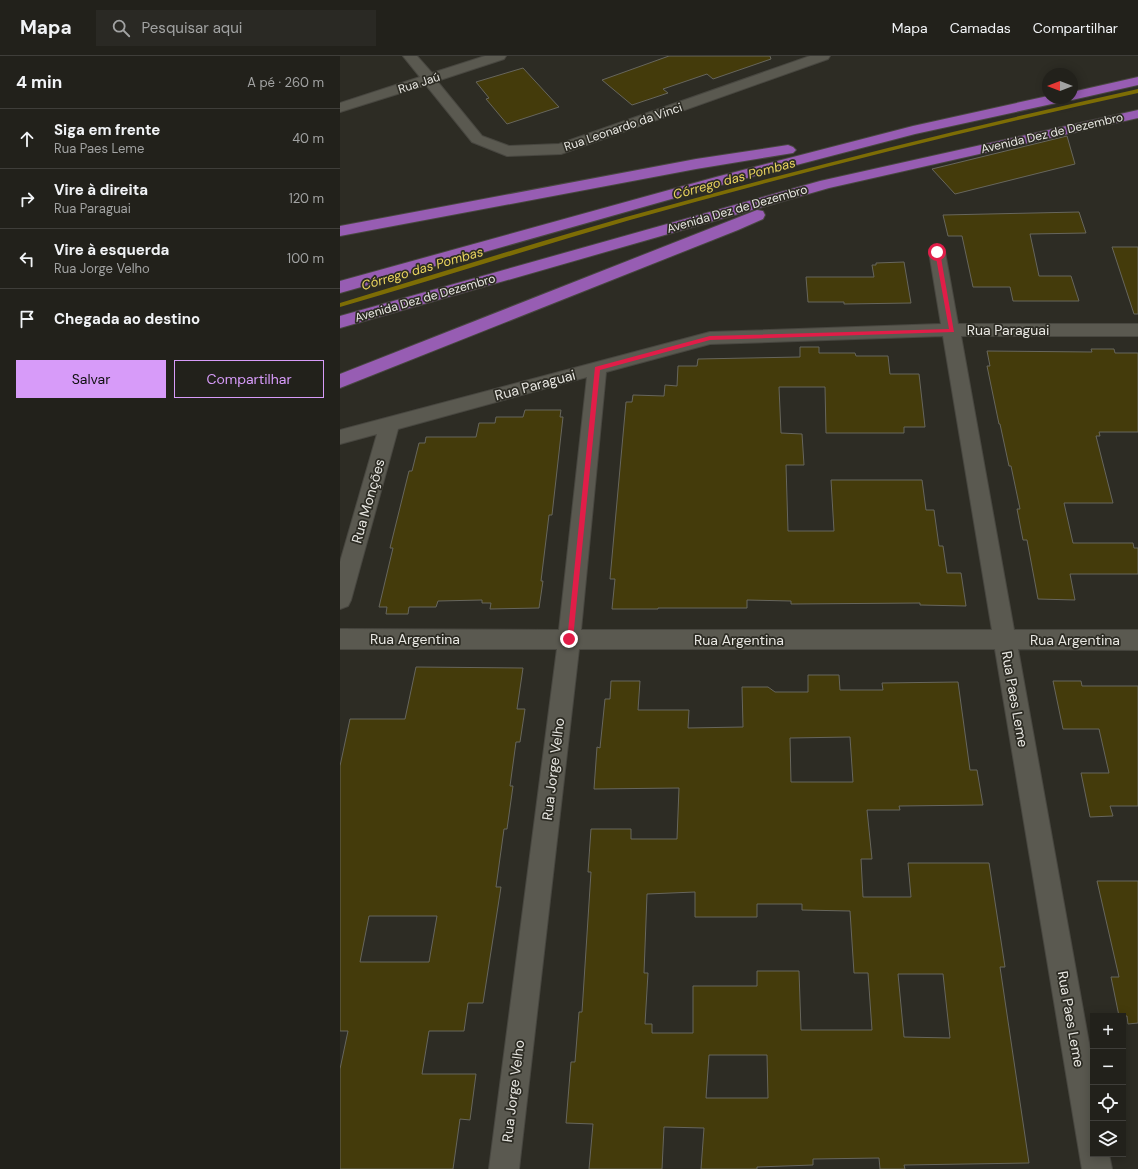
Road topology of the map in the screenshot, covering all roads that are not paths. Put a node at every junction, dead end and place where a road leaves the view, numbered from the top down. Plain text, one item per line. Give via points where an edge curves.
1 (410, 56) edge
2 (499, 56) edge
3 (823, 56) edge
4 (429, 80) junction
5 (1138, 81) edge
6 (1078, 95) edge
7 (1042, 102) edge
8 (340, 108) edge
9 (1138, 114) edge
10 (913, 130) junction
11 (826, 184) junction
12 (340, 231) edge
13 (937, 252) dead end
14 (340, 287) edge
15 (340, 322) edge
16 (952, 330) junction
17 (1138, 330) edge
18 (597, 369) junction
19 (340, 381) edge
20 (389, 425) junction
21 (340, 437) edge
22 (340, 600) edge
23 (340, 639) edge
24 (569, 639) junction
25 (1005, 640) junction
26 (1138, 640) edge
27 (1090, 1130) edge
28 (1095, 1157) edge
29 (504, 1169) edge
30 (1097, 1169) edge

1 - 4 street, Rua Leonardo da Vinci
2 - 4 street, Rua Jaú
3 - 4 street, Rua Leonardo da Vinci via 561,149 506,151 477,139
4 - 8 street, Rua Jaú
5 - 6 highway
7 - 10 highway
9 - 11 highway, Avenida Dez de Dezembro
10 - 12 highway via 696,164
10 - 14 highway via 722,180
11 - 15 highway, Avenida Dez de Dezembro
11 - 19 highway via 732,226
13 - 16 street, Rua Paes Leme
16 - 17 street, Rua Paraguai
16 - 18 street, Rua Paraguai via 710,338
16 - 25 street, Rua Paes Leme
18 - 20 street, Rua Paraguai
18 - 24 street, Rua Jorge Velho
20 - 21 street, Rua Paraguai
20 - 22 street, Rua Monções
23 - 24 street, Rua Argentina
24 - 25 street, Rua Argentina
24 - 29 street, Rua Jorge Velho
25 - 26 street, Rua Argentina
25 - 27 street, Rua Paes Leme
28 - 30 street

